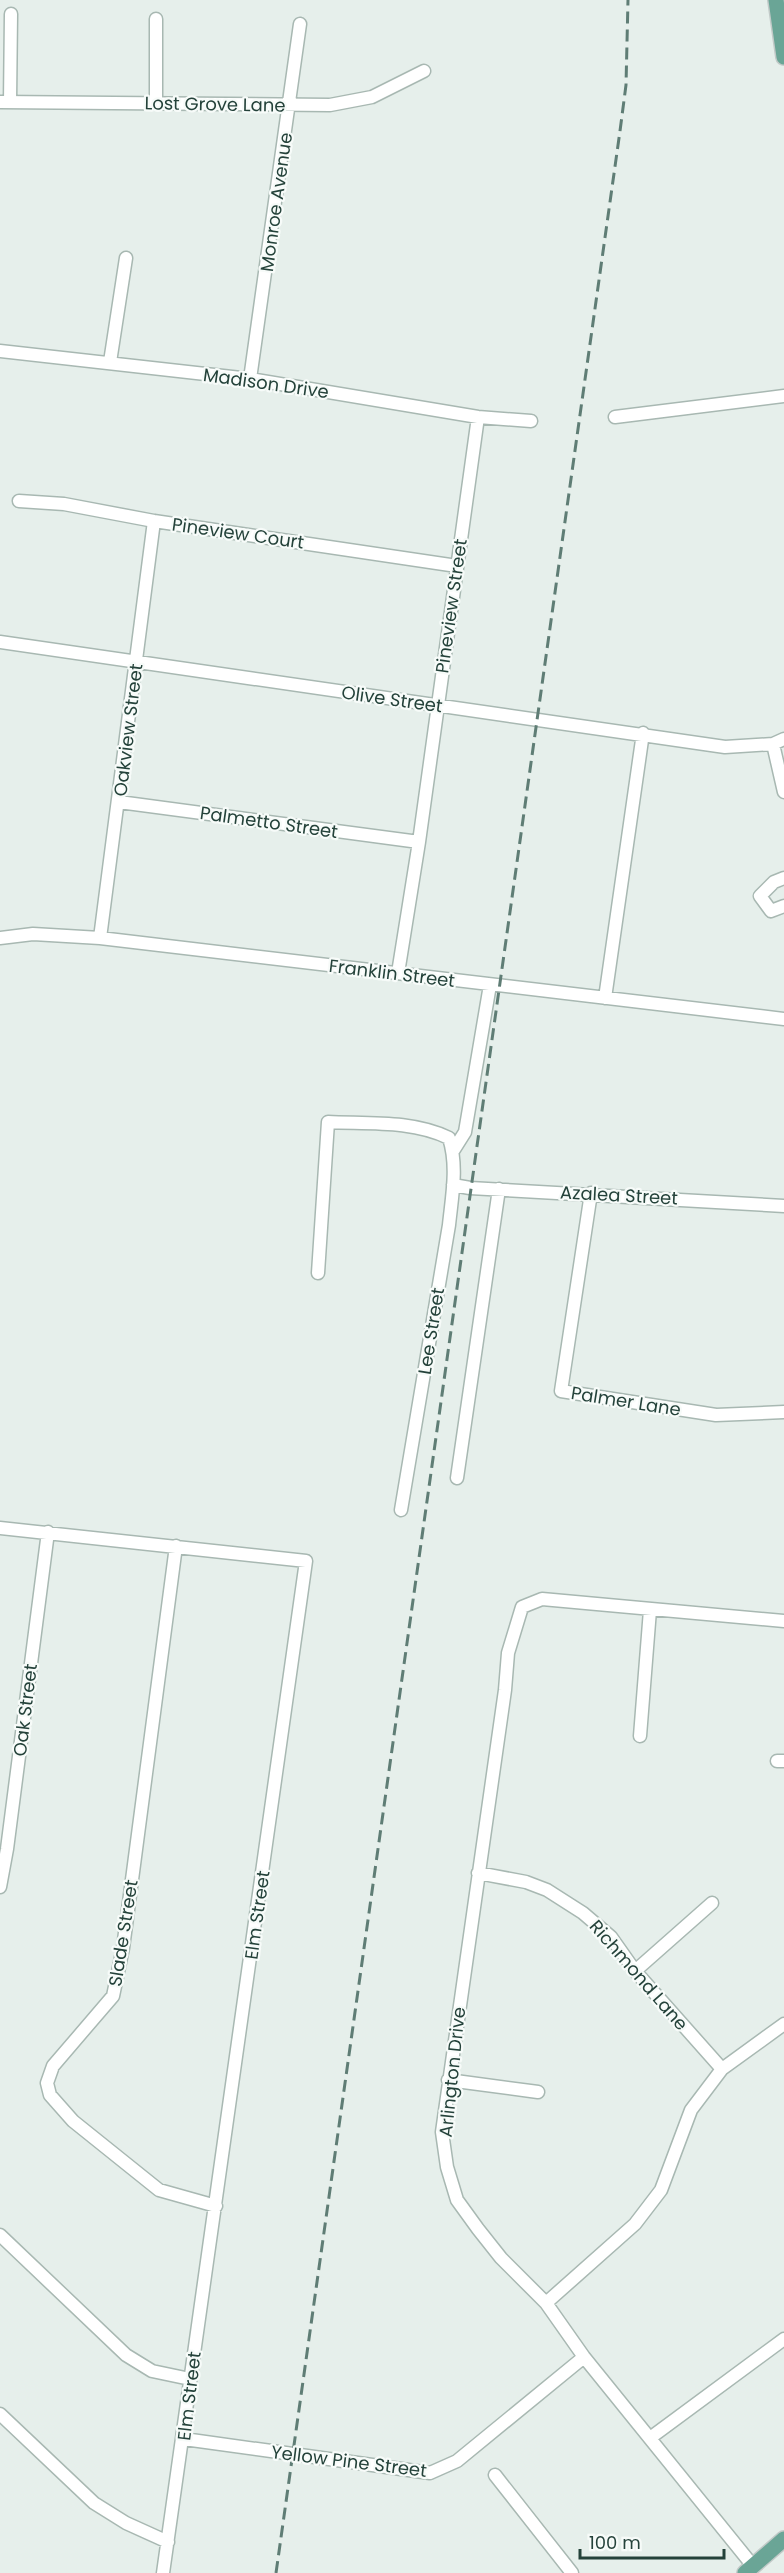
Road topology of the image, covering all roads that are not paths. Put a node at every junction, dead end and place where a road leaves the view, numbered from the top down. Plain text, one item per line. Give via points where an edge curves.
1 (776, 0) edge
2 (11, 14) dead end
3 (156, 19) dead end
4 (300, 24) dead end
5 (784, 57) edge
6 (424, 71) dead end
7 (5, 102) edge
8 (156, 103) junction
9 (289, 105) junction
10 (126, 258) dead end
11 (0, 351) edge
12 (110, 362) junction
13 (250, 379) junction
14 (784, 396) edge
15 (478, 417) junction
16 (615, 417) dead end
17 (531, 421) dead end
18 (19, 501) dead end
19 (154, 521) junction
20 (457, 566) junction
21 (0, 642) edge
22 (136, 663) junction
23 (437, 705) junction
24 (643, 733) junction
25 (779, 741) edge
26 (784, 792) edge
27 (119, 802) junction
28 (419, 843) junction
29 (784, 878) edge
30 (784, 906) edge
31 (0, 938) edge
32 (100, 938) junction
33 (398, 973) junction
34 (490, 985) junction
35 (605, 998) junction
36 (784, 1019) edge
37 (453, 1151) junction
38 (453, 1185) junction
39 (499, 1189) junction
40 (591, 1193) junction
41 (784, 1206) edge
42 (318, 1273) dead end
43 (784, 1412) edge
44 (457, 1478) dead end
45 (401, 1510) dead end
46 (0, 1528) edge
47 (48, 1532) junction
48 (176, 1546) junction
49 (650, 1610) junction
50 (784, 1622) edge
51 (640, 1736) dead end
52 (478, 1873) junction
53 (0, 1887) edge
54 (712, 1903) dead end
55 (635, 1971) junction
56 (784, 2024) edge
57 (722, 2069) junction
58 (448, 2080) junction
59 (538, 2092) dead end
60 (216, 2205) junction
61 (0, 2235) edge
62 (546, 2303) junction
63 (784, 2339) edge
64 (584, 2357) junction
65 (190, 2379) junction
66 (0, 2414) edge
67 (650, 2438) junction
68 (183, 2439) junction
69 (495, 2475) dead end
70 (168, 2542) junction
71 (783, 2542) edge
72 (749, 2569) edge
73 (163, 2573) edge
74 (572, 2573) edge

1 - 5 main road
2 - 7 street
3 - 8 street
4 - 9 street, Monroe Avenue
6 - 9 street, Lost Grove Lane via 389,90 347,104
7 - 8 street, Lost Grove Lane
8 - 9 street, Lost Grove Lane
9 - 13 street, Monroe Avenue
10 - 12 street
11 - 12 street, Madison Drive
12 - 13 street, Madison Drive
13 - 15 street, Madison Drive
14 - 16 street
15 - 17 street, Madison Drive
15 - 20 street, Pineview Street
18 - 19 street, Pineview Court via 64,504
19 - 20 street, Pineview Court
19 - 22 street, Oakview Street
20 - 23 street, Pineview Street
21 - 22 street, Olive Street
22 - 23 street, Olive Street
22 - 27 street, Oakview Street
23 - 24 street, Olive Street
23 - 28 street, Pineview Street
24 - 25 street, Olive Street via 726,747
24 - 35 street
25 - 26 street
27 - 28 street, Palmetto Street
27 - 32 street, Oakview Street
28 - 33 street, Pineview Street
29 - 30 street via 760,896 771,911
31 - 32 street, Franklin Street via 33,934
32 - 33 street, Franklin Street
33 - 34 street, Franklin Street
34 - 35 street, Franklin Street
34 - 37 street, Lee Street via 465,1132
35 - 36 street, Franklin Street
37 - 38 street, Lee Street
37 - 42 street via 448,1138 433,1130 328,1122
38 - 39 street, Azalea Street
38 - 45 street, Lee Street
39 - 40 street, Azalea Street
39 - 44 street
40 - 41 street, Azalea Street
40 - 43 street, Palmer Lane via 561,1391 716,1415
46 - 47 street, Elm Street
47 - 48 street, Elm Street
47 - 53 street, Oak Street
48 - 60 street, Slade Street via 123,1948 113,1996 53,2066 47,2084 50,2095 73,2121 159,2190
48 - 60 street, Elm Street via 306,1561
49 - 50 street
49 - 51 street
49 - 52 street, Arlington Drive via 542,1599 522,1608 508,1653
52 - 55 street, Richmond Lane via 526,1882 566,1901 610,1937
52 - 58 street, Arlington Drive
54 - 55 street
55 - 57 street, Richmond Lane
56 - 57 street
57 - 62 street via 691,2110 655,2198 635,2224
58 - 59 street
58 - 62 street, Arlington Drive via 442,2132 457,2200 501,2258
60 - 65 street, Elm Street
61 - 65 street via 126,2355 152,2371
62 - 64 street, Arlington Drive
63 - 67 street
64 - 67 street, Arlington Drive
64 - 68 street, Yellow Pine Street via 457,2462 430,2473
65 - 68 street, Elm Street
66 - 70 street via 94,2503
67 - 72 street, Arlington Drive
68 - 70 street, Elm Street
69 - 74 street
70 - 73 street, Elm Street
71 - 72 main road

